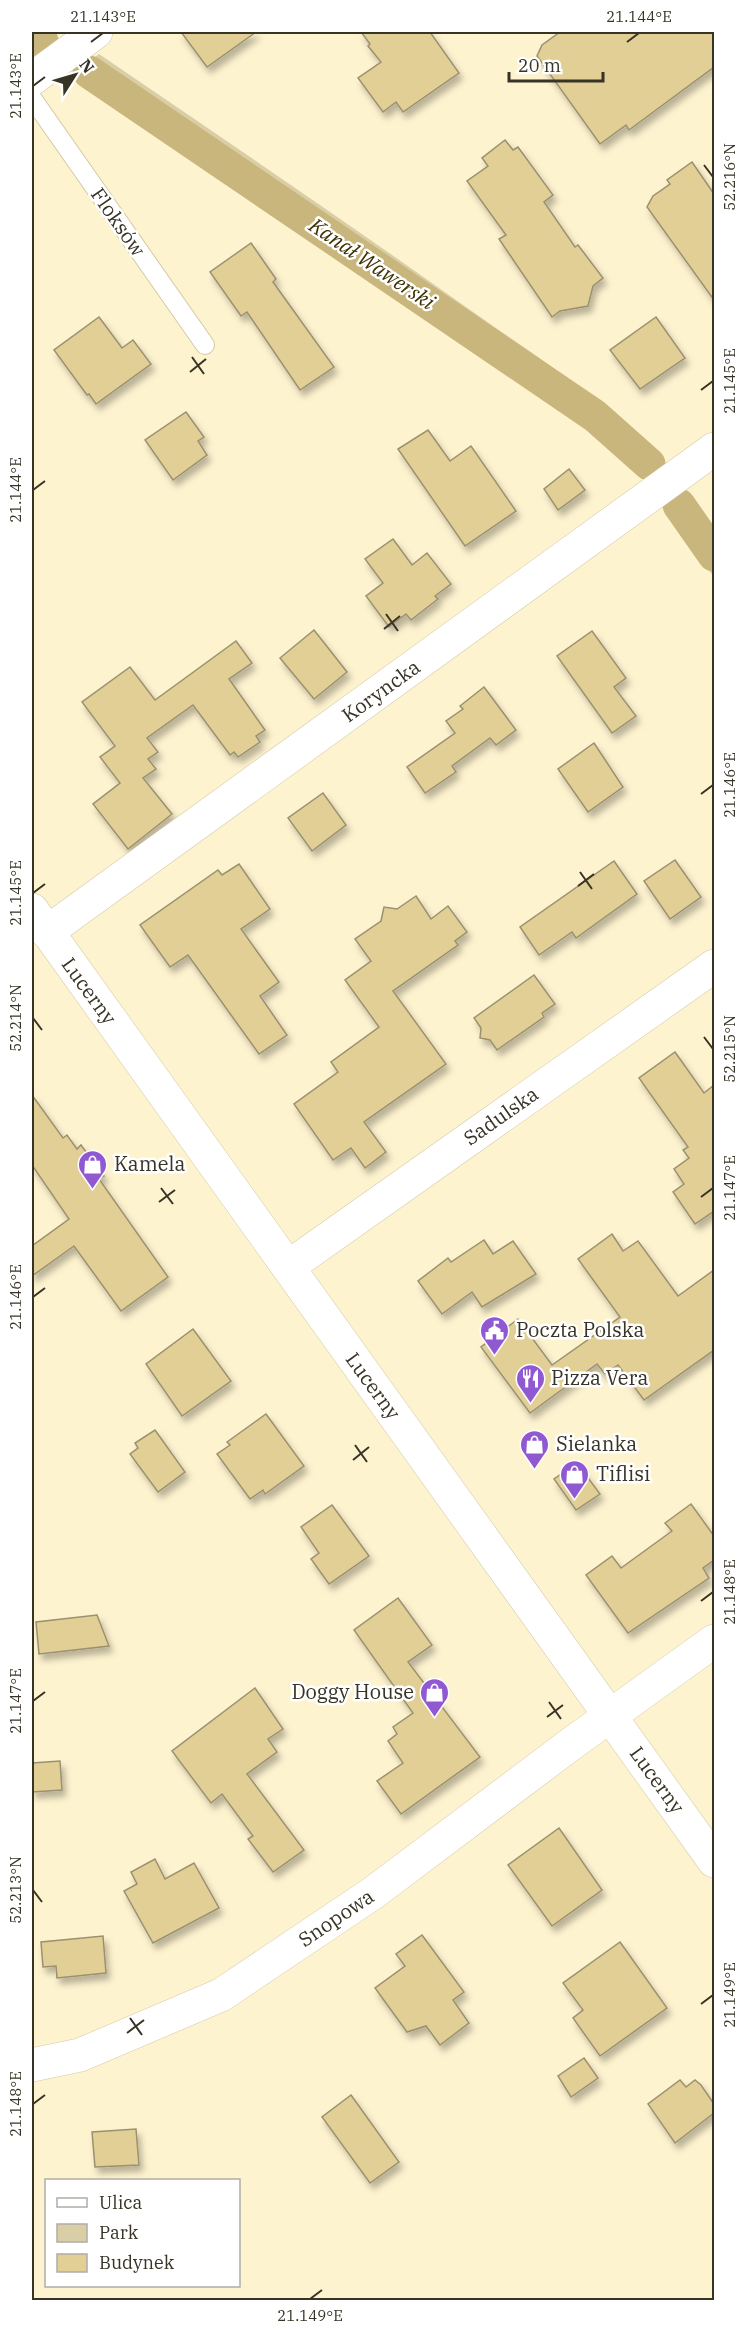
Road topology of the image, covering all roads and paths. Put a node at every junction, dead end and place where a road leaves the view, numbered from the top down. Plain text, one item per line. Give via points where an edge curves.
1 (96, 32) edge
2 (32, 79) edge
3 (32, 98) edge
4 (205, 345) dead end
5 (714, 449) edge
6 (39, 921) edge
7 (714, 966) edge
8 (288, 1267) junction
9 (714, 1641) edge
10 (611, 1716) junction
11 (714, 1861) edge
12 (32, 2066) edge

1 - 2 street
3 - 4 lane, Floksów
5 - 6 street, Koryncka
6 - 8 street, Lucerny
7 - 8 street, Sadulska
8 - 10 street, Lucerny
9 - 10 street, Snopowa
10 - 11 street, Lucerny
10 - 12 street, Snopowa via 373,1893 221,1995 80,2055

